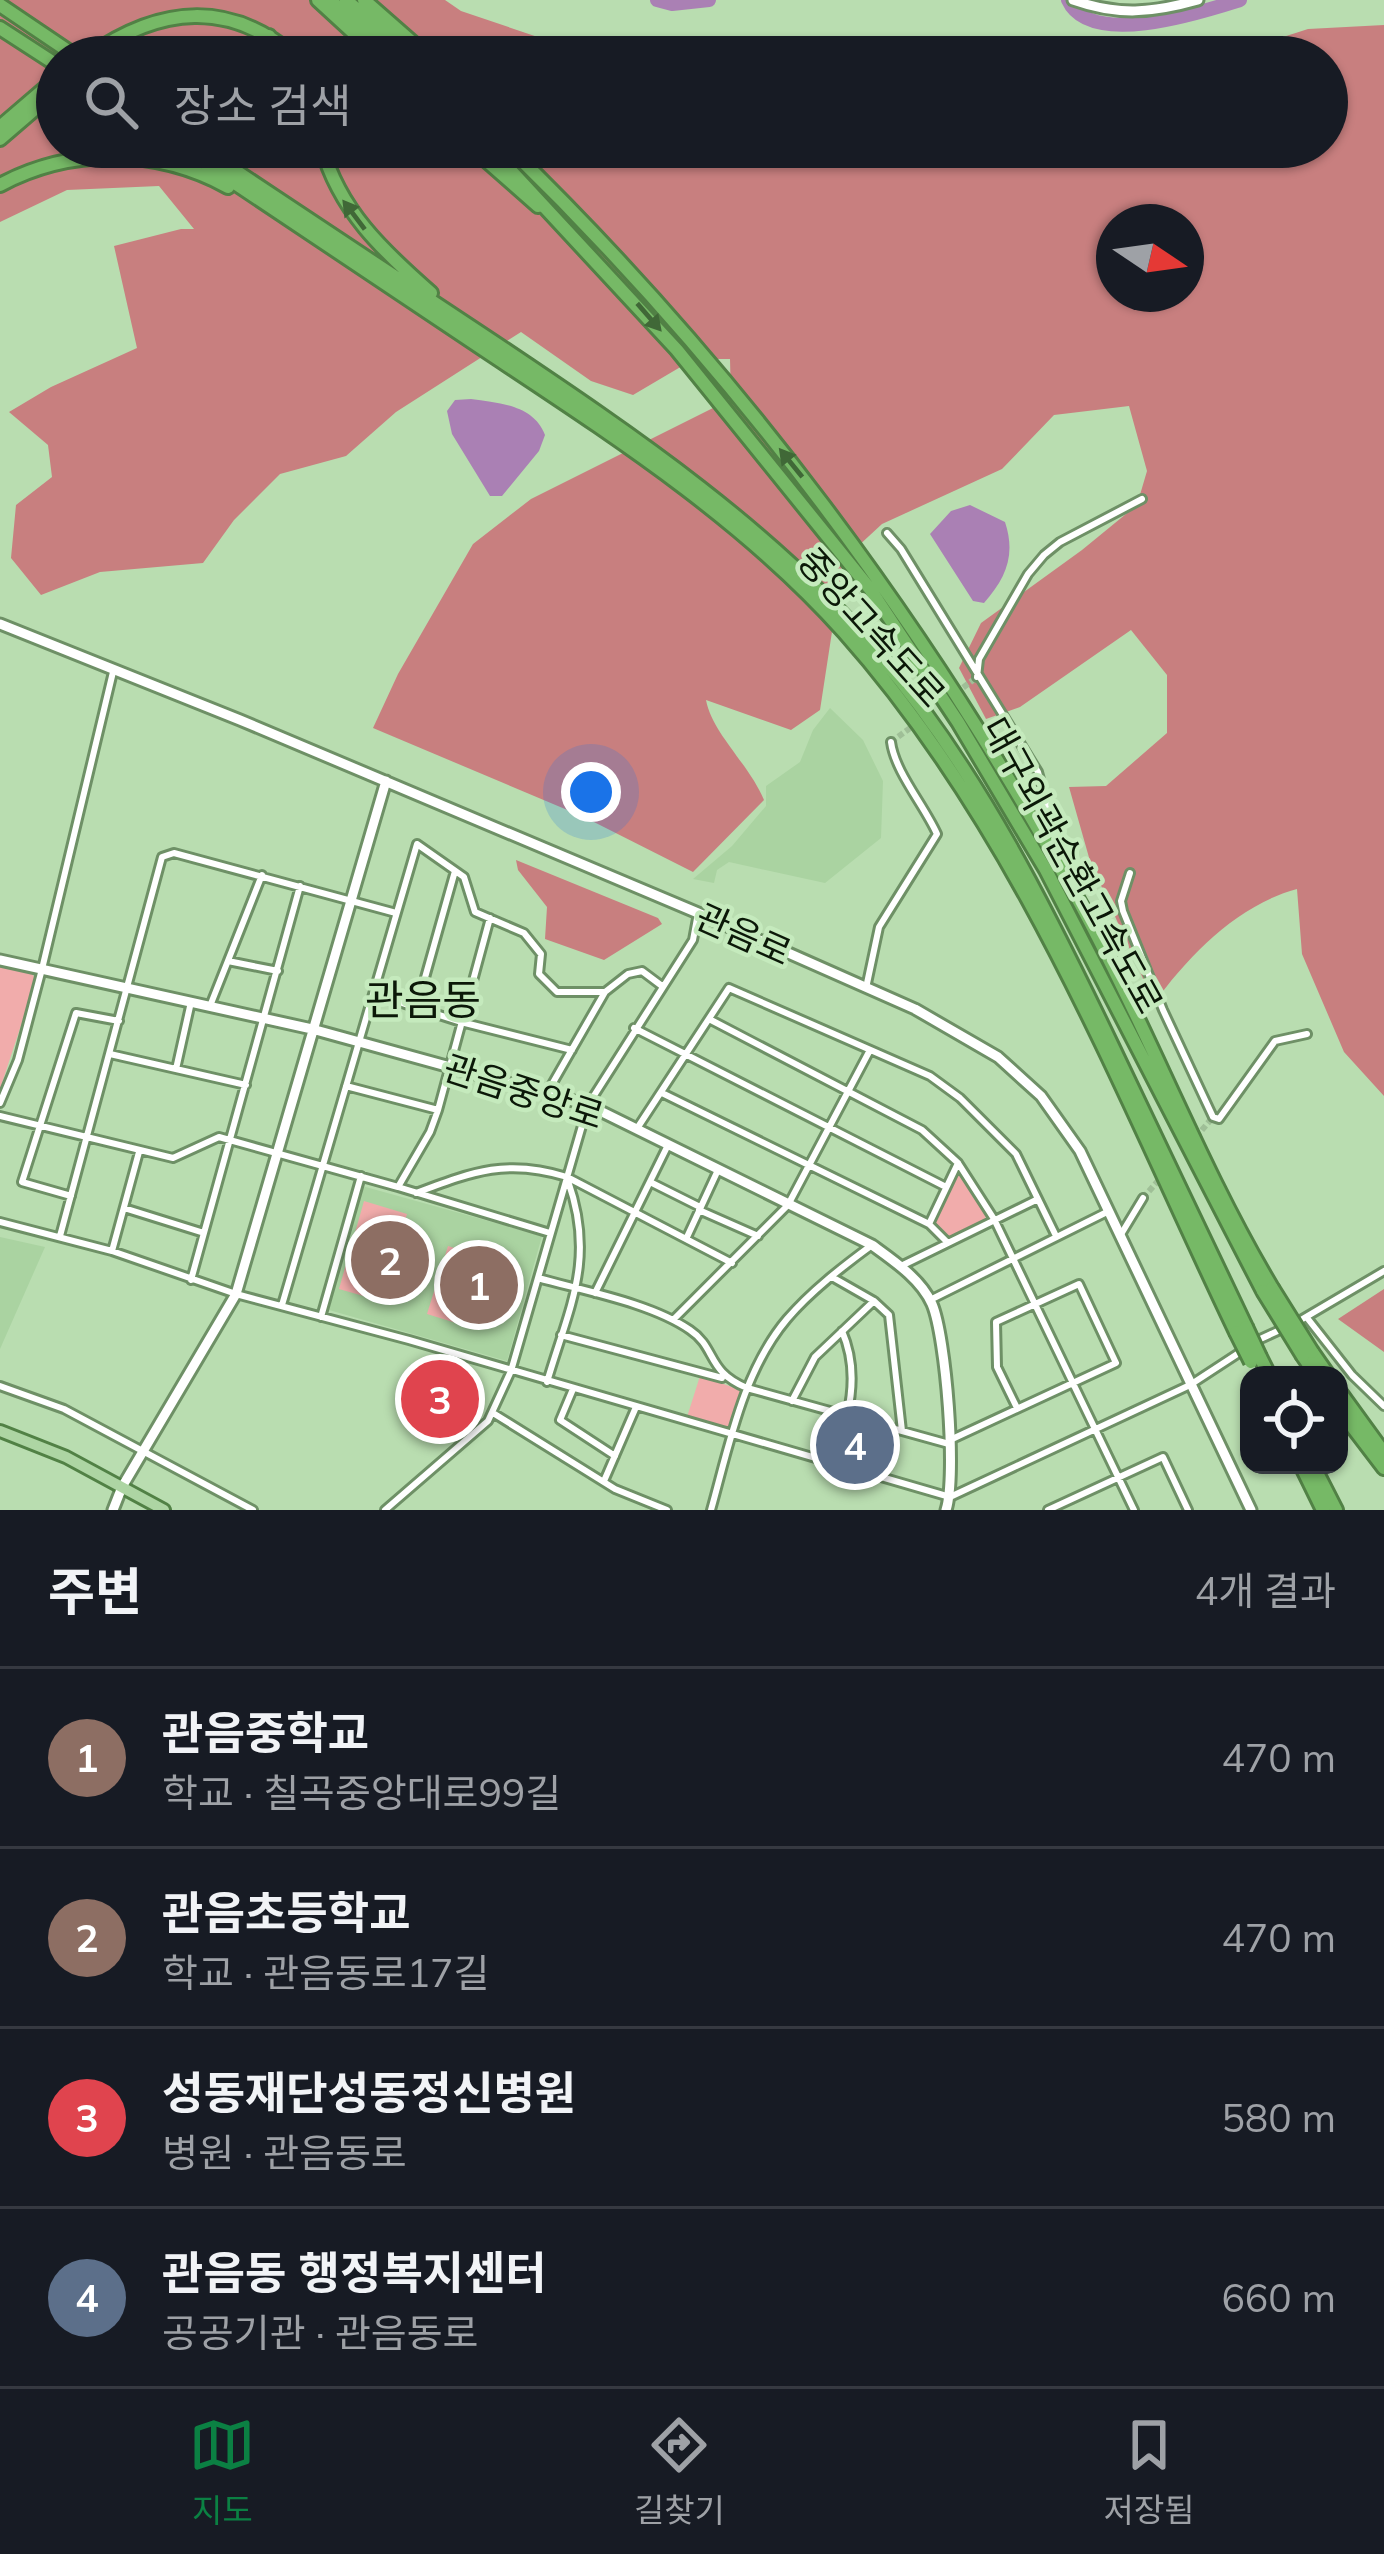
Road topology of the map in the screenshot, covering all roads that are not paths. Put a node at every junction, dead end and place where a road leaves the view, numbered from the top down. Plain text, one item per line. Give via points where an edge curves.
1 (318, 0) edge
2 (330, 0) edge
3 (346, 0) edge
4 (364, 0) edge
5 (1198, 0) edge
6 (1086, 2) edge
7 (0, 10) edge
8 (0, 28) edge
9 (121, 36) edge
10 (130, 36) edge
11 (270, 36) edge
12 (281, 36) edge
13 (357, 36) edge
14 (370, 36) edge
15 (388, 36) edge
16 (405, 36) edge
17 (36, 37) edge
18 (36, 44) edge
19 (36, 96) edge
20 (36, 108) edge
21 (0, 127) edge
22 (0, 139) edge
23 (39, 168) edge
24 (178, 168) edge
25 (212, 168) edge
26 (232, 168) edge
27 (331, 168) edge
28 (496, 168) edge
29 (509, 168) edge
30 (529, 168) edge
31 (538, 168) edge
32 (0, 185) edge
33 (299, 226) junction
34 (587, 248) junction
35 (616, 255) junction
36 (468, 325) junction
37 (1142, 499) dead end
38 (887, 533) dead end
39 (0, 624) edge
40 (113, 672) junction
41 (976, 677) junction
42 (891, 742) dead end
43 (386, 781) junction
44 (1050, 816) dead end
45 (455, 871) junction
46 (1130, 873) dead end
47 (262, 875) junction
48 (301, 886) junction
49 (350, 900) junction
50 (396, 913) junction
51 (698, 913) junction
52 (490, 918) junction
53 (0, 960) edge
54 (228, 961) junction
55 (42, 969) junction
56 (278, 971) junction
57 (662, 986) junction
58 (128, 988) junction
59 (866, 988) junction
60 (605, 992) junction
61 (374, 994) junction
62 (191, 1002) junction
63 (210, 1006) junction
64 (417, 1007) junction
65 (265, 1019) junction
66 (709, 1019) junction
67 (119, 1022) junction
68 (461, 1022) junction
69 (634, 1028) junction
70 (312, 1029) junction
71 (1306, 1034) dead end
72 (360, 1043) junction
73 (572, 1050) junction
74 (870, 1050) junction
75 (110, 1054) junction
76 (685, 1058) junction
77 (448, 1065) junction
78 (176, 1069) junction
79 (246, 1085) junction
80 (346, 1086) junction
81 (849, 1092) junction
82 (547, 1093) junction
83 (662, 1093) junction
84 (0, 1103) edge
85 (588, 1105) junction
86 (438, 1110) junction
87 (0, 1116) edge
88 (38, 1127) junction
89 (829, 1129) junction
90 (636, 1130) junction
91 (87, 1139) junction
92 (230, 1139) junction
93 (668, 1145) junction
94 (139, 1152) junction
95 (278, 1153) junction
96 (958, 1163) junction
97 (322, 1165) junction
98 (809, 1165) junction
99 (718, 1170) junction
100 (361, 1177) junction
101 (567, 1177) junction
102 (650, 1182) junction
103 (398, 1187) junction
104 (946, 1187) junction
105 (416, 1193) junction
106 (71, 1196) junction
107 (1143, 1198) tunnel mouth
108 (1039, 1199) junction
109 (788, 1204) junction
110 (124, 1208) junction
111 (700, 1209) junction
112 (635, 1211) junction
113 (1108, 1211) junction
114 (994, 1220) junction
115 (0, 1222) edge
116 (929, 1223) junction
117 (204, 1233) junction
118 (551, 1233) junction
119 (758, 1236) junction
120 (1056, 1236) junction
121 (1120, 1236) junction
122 (60, 1237) junction
123 (686, 1239) junction
124 (947, 1242) junction
125 (872, 1245) junction
126 (112, 1251) junction
127 (1012, 1259) junction
128 (732, 1263) junction
129 (902, 1266) junction
130 (1384, 1271) edge
131 (832, 1277) junction
132 (538, 1278) junction
133 (190, 1280) junction
134 (578, 1289) junction
135 (1267, 1290) junction
136 (236, 1294) junction
137 (594, 1294) junction
138 (930, 1300) junction
139 (874, 1301) junction
140 (1034, 1302) junction
141 (282, 1306) junction
142 (321, 1317) junction
143 (1308, 1318) junction
144 (673, 1320) junction
145 (1241, 1329) junction
146 (842, 1331) junction
147 (561, 1335) junction
148 (1308, 1354) junction
149 (1256, 1364) edge
150 (1313, 1366) edge
151 (1319, 1366) edge
152 (511, 1371) junction
153 (725, 1379) junction
154 (547, 1382) junction
155 (1072, 1382) junction
156 (1190, 1385) junction
157 (0, 1386) edge
158 (747, 1388) junction
159 (573, 1389) junction
160 (793, 1402) junction
161 (1348, 1403) edge
162 (1384, 1406) edge
163 (636, 1407) junction
164 (1017, 1408) junction
165 (494, 1413) junction
166 (848, 1417) junction
167 (1348, 1421) edge
168 (1094, 1430) junction
169 (0, 1431) edge
170 (902, 1431) junction
171 (732, 1436) junction
172 (949, 1443) junction
173 (143, 1451) junction
174 (1384, 1453) edge
175 (615, 1456) junction
176 (833, 1464) junction
177 (1384, 1468) edge
178 (1305, 1474) edge
179 (1317, 1474) edge
180 (1118, 1478) junction
181 (603, 1481) junction
182 (122, 1487) junction
183 (950, 1497) junction
184 (113, 1510) edge
185 (164, 1510) edge
186 (253, 1510) edge
187 (385, 1510) edge
188 (667, 1510) edge
189 (711, 1510) edge
190 (946, 1510) edge
191 (1048, 1510) edge
192 (1134, 1510) edge
193 (1188, 1510) edge
194 (1251, 1510) edge
195 (1323, 1510) edge
196 (1336, 1510) edge

1 - 13 highway
2 - 14 highway
3 - 15 highway
4 - 16 highway
5 - 6 main road via 1145,13
7 - 17 highway
8 - 18 highway
9 - 12 highway via 167,9 202,2 244,10
10 - 11 highway via 202,10 243,17
19 - 21 highway
20 - 22 highway
23 - 32 highway
24 - 33 highway
25 - 33 highway, 중앙고속도로
26 - 36 highway, 중앙고속도로
36 -> 27 highway via 382,250 345,203
28 - 34 highway
29 - 34 highway, 대구외곽순환고속도로
30 - 35 highway, 대구외곽순환고속도로
31 - 35 highway
33 - 145 highway, 중앙고속도로 via 712,508 878,672 926,732 1027,897
34 -> 135 highway, 대구외곽순환고속도로 via 808,510 958,722 1084,939
135 -> 35 highway, 대구외곽순환고속도로 via 1094,929 996,758 807,484
36 - 145 highway, 중앙고속도로 via 718,500 834,607 909,693 1046,911
37 - 41 street via 1044,555 979,659
38 - 41 street
39 - 40 main road, 관음로
40 - 43 main road, 관음로
40 - 55 street
41 - 44 street via 1037,772
42 - 59 street via 893,761 938,834 879,927
43 - 49 main road
43 - 51 main road, 관음로
45 - 50 street via 417,844
45 - 52 street via 475,912
45 - 64 street
46 - 71 street via 1123,910 1213,1117 1220,1119 1275,1041
47 - 48 street
47 - 54 street
47 - 58 street via 174,853 162,857
48 - 49 street
48 - 56 street
49 - 50 street
49 - 70 main road
50 - 61 street
51 - 57 street via 693,940
51 - 59 main road, 관음로
52 - 60 street via 537,947 538,974 557,992
52 - 68 street
53 - 55 main road, 관음중앙로
54 - 56 street
54 - 63 street
55 - 58 main road, 관음중앙로
55 - 84 street
56 - 65 street
57 - 60 street via 642,971
57 - 69 street
58 - 62 main road, 관음중앙로
58 - 67 street
59 - 113 main road, 관음로 via 998,1057 1041,1096 1080,1150
60 - 73 street
61 - 64 street
61 - 72 street
62 - 63 main road, 관음중앙로
62 - 78 street
63 - 65 main road, 관음중앙로
64 - 68 street
65 - 70 main road, 관음중앙로
65 - 79 street
66 - 74 street via 729,988
66 - 76 street
66 - 81 street
67 - 75 street
67 - 88 street via 76,1012
68 - 73 street
68 - 77 street
69 - 76 street
69 - 85 street
70 - 72 main road, 관음중앙로
70 - 95 main road
72 - 77 main road, 관음중앙로
72 - 80 street
73 - 82 street
74 - 81 street
74 - 108 street via 960,1098 1016,1154
75 - 78 street
75 - 91 street
76 - 83 street
76 - 89 street
77 - 82 main road, 관음중앙로
77 - 86 street
78 - 79 street
79 - 92 street
80 - 86 street
80 - 97 street
81 - 89 street
81 - 96 street via 922,1130
82 - 85 main road, 관음중앙로
83 - 90 street
83 - 98 street
85 - 90 main road, 관음중앙로
85 - 101 street
86 - 103 street
87 - 88 street
88 - 91 street
88 - 106 street via 22,1182
89 - 98 street
89 - 104 street
90 - 93 main road, 관음중앙로
91 - 94 street
91 - 106 street
92 - 94 street via 173,1158
92 - 95 street
92 - 117 street
93 - 99 main road, 관음중앙로
93 - 102 street
94 - 110 street
95 - 97 street
95 - 136 main road
96 - 104 street
96 - 114 street
97 - 100 street
97 - 141 street
98 - 109 street
98 - 116 street
99 - 109 main road, 관음중앙로
99 - 111 street
100 - 103 street
100 - 142 street
101 - 105 street via 490,1168
101 - 112 street
101 - 118 street
101 - 134 street via 577,1208
102 - 111 street
102 - 112 street
103 - 105 street
104 - 116 street
105 - 118 street
106 - 122 street
107 - 121 street
108 - 114 street
108 - 120 street
109 - 119 street
109 - 125 main road, 관음중앙로
110 - 117 street
110 - 126 street
111 - 119 street
111 - 123 street
112 - 123 street
112 - 137 street
113 - 120 street
113 - 121 main road, 관음로
114 - 124 street
114 - 127 street
115 - 122 street
116 - 124 street
117 - 133 street
118 - 132 street
119 - 128 street
120 - 127 street
121 - 156 main road, 관음로
122 - 126 street
123 - 128 street
124 - 129 street
125 - 129 main road, 관음중앙로
125 - 131 street
126 - 133 street
127 - 138 street
127 - 140 street
128 - 144 street
129 - 138 main road, 관음중앙로
130 - 143 street
131 - 139 street
131 - 158 street via 784,1323
132 - 134 street
132 - 152 street
133 - 136 street
134 - 137 street
134 - 147 street
135 - 148 highway, 대구외곽순환고속도로, bridge
136 - 141 street
136 - 173 main road
137 - 144 street
138 - 172 main road, 관음중앙로
139 - 146 street
139 - 170 street via 889,1315
140 - 155 street
140 - 155 street via 1078,1284 1116,1363
140 - 164 street via 996,1322 998,1367
141 - 142 street
142 - 152 street
143 - 156 street via 1259,1338
143 - 162 street
144 - 153 street via 696,1334
145 - 149 highway, 중앙고속도로, bridge
146 - 160 street via 815,1357
146 - 166 street via 850,1352
147 - 153 street
147 - 154 street
148 - 150 highway, 대구외곽순환고속도로
148 - 151 highway, 대구외곽순환고속도로
152 - 154 street
152 - 165 street
153 - 158 street
154 - 159 street
155 - 164 street
155 - 168 street
156 - 168 street
156 - 194 main road, 관음로
157 - 173 street
158 - 160 street
158 - 171 street
159 - 163 street
159 - 175 street via 560,1420
160 - 166 street
161 - 174 highway
163 - 171 street
163 - 175 street
164 - 172 street
165 - 181 street
165 - 187 street
166 - 170 street
166 - 176 street
167 - 177 highway
168 - 180 street
168 - 183 street
169 - 182 main road
170 - 172 street
171 - 176 street
171 - 189 street
172 - 183 main road, 관음중앙로
173 - 182 main road
173 - 186 street
175 - 181 street
176 - 183 street
178 - 195 highway
179 - 196 highway
180 - 191 street
180 - 192 street
180 - 193 street via 1163,1457
181 - 188 street
182 - 184 main road
182 - 185 main road
183 - 190 main road, 관음중앙로

